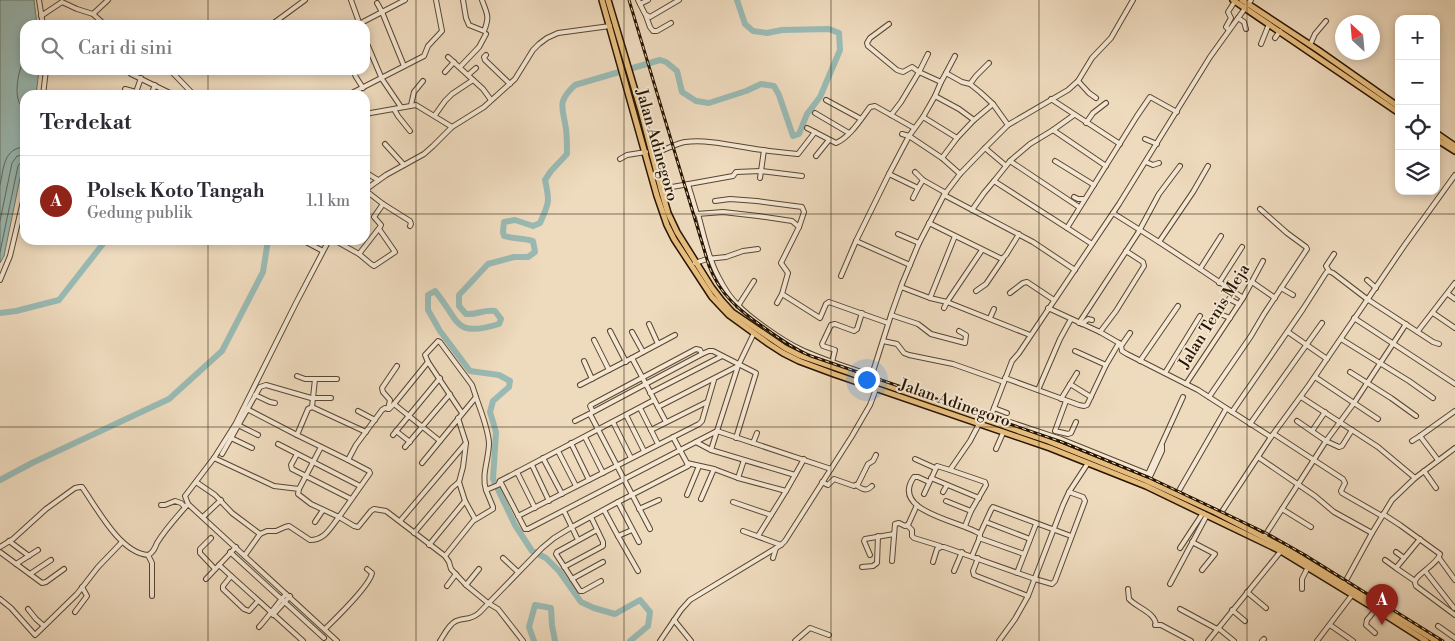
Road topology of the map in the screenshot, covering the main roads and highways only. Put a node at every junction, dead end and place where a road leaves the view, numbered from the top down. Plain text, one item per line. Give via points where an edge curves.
1 (602, 0) edge
2 (608, 0) edge
3 (1242, 0) edge
4 (1234, 1) edge
5 (1248, 4) edge
6 (623, 59) junction
7 (1396, 105) edge
8 (1395, 110) edge
9 (1440, 136) edge
10 (1440, 142) edge
11 (1455, 146) edge
12 (1455, 151) edge
13 (652, 168) junction
14 (655, 179) junction
15 (826, 368) junction
16 (834, 371) junction
17 (1214, 515) junction
18 (1224, 520) junction
19 (1426, 641) edge
20 (1436, 641) edge

1 - 6 highway, Jalan Adinegoro
2 - 6 highway, Jalan Adinegoro
3 - 5 highway
4 - 5 highway
5 - 7 highway
5 - 8 highway via 1269,24
6 - 13 highway, Jalan Adinegoro via 627,85
6 - 13 highway, Jalan Adinegoro via 633,83 652,154
9 - 11 highway
10 - 12 highway
13 - 14 highway
14 - 15 highway via 677,232 722,301 732,312 785,348
14 - 15 highway, Jalan Adinegoro via 667,225 712,297 729,315 783,353
15 - 16 highway
16 - 17 highway, Jalan Adinegoro via 876,389 1050,448
16 - 17 highway via 871,378 1048,441 1177,494
17 - 18 highway
18 - 19 highway via 1308,567
18 - 20 highway via 1264,537

